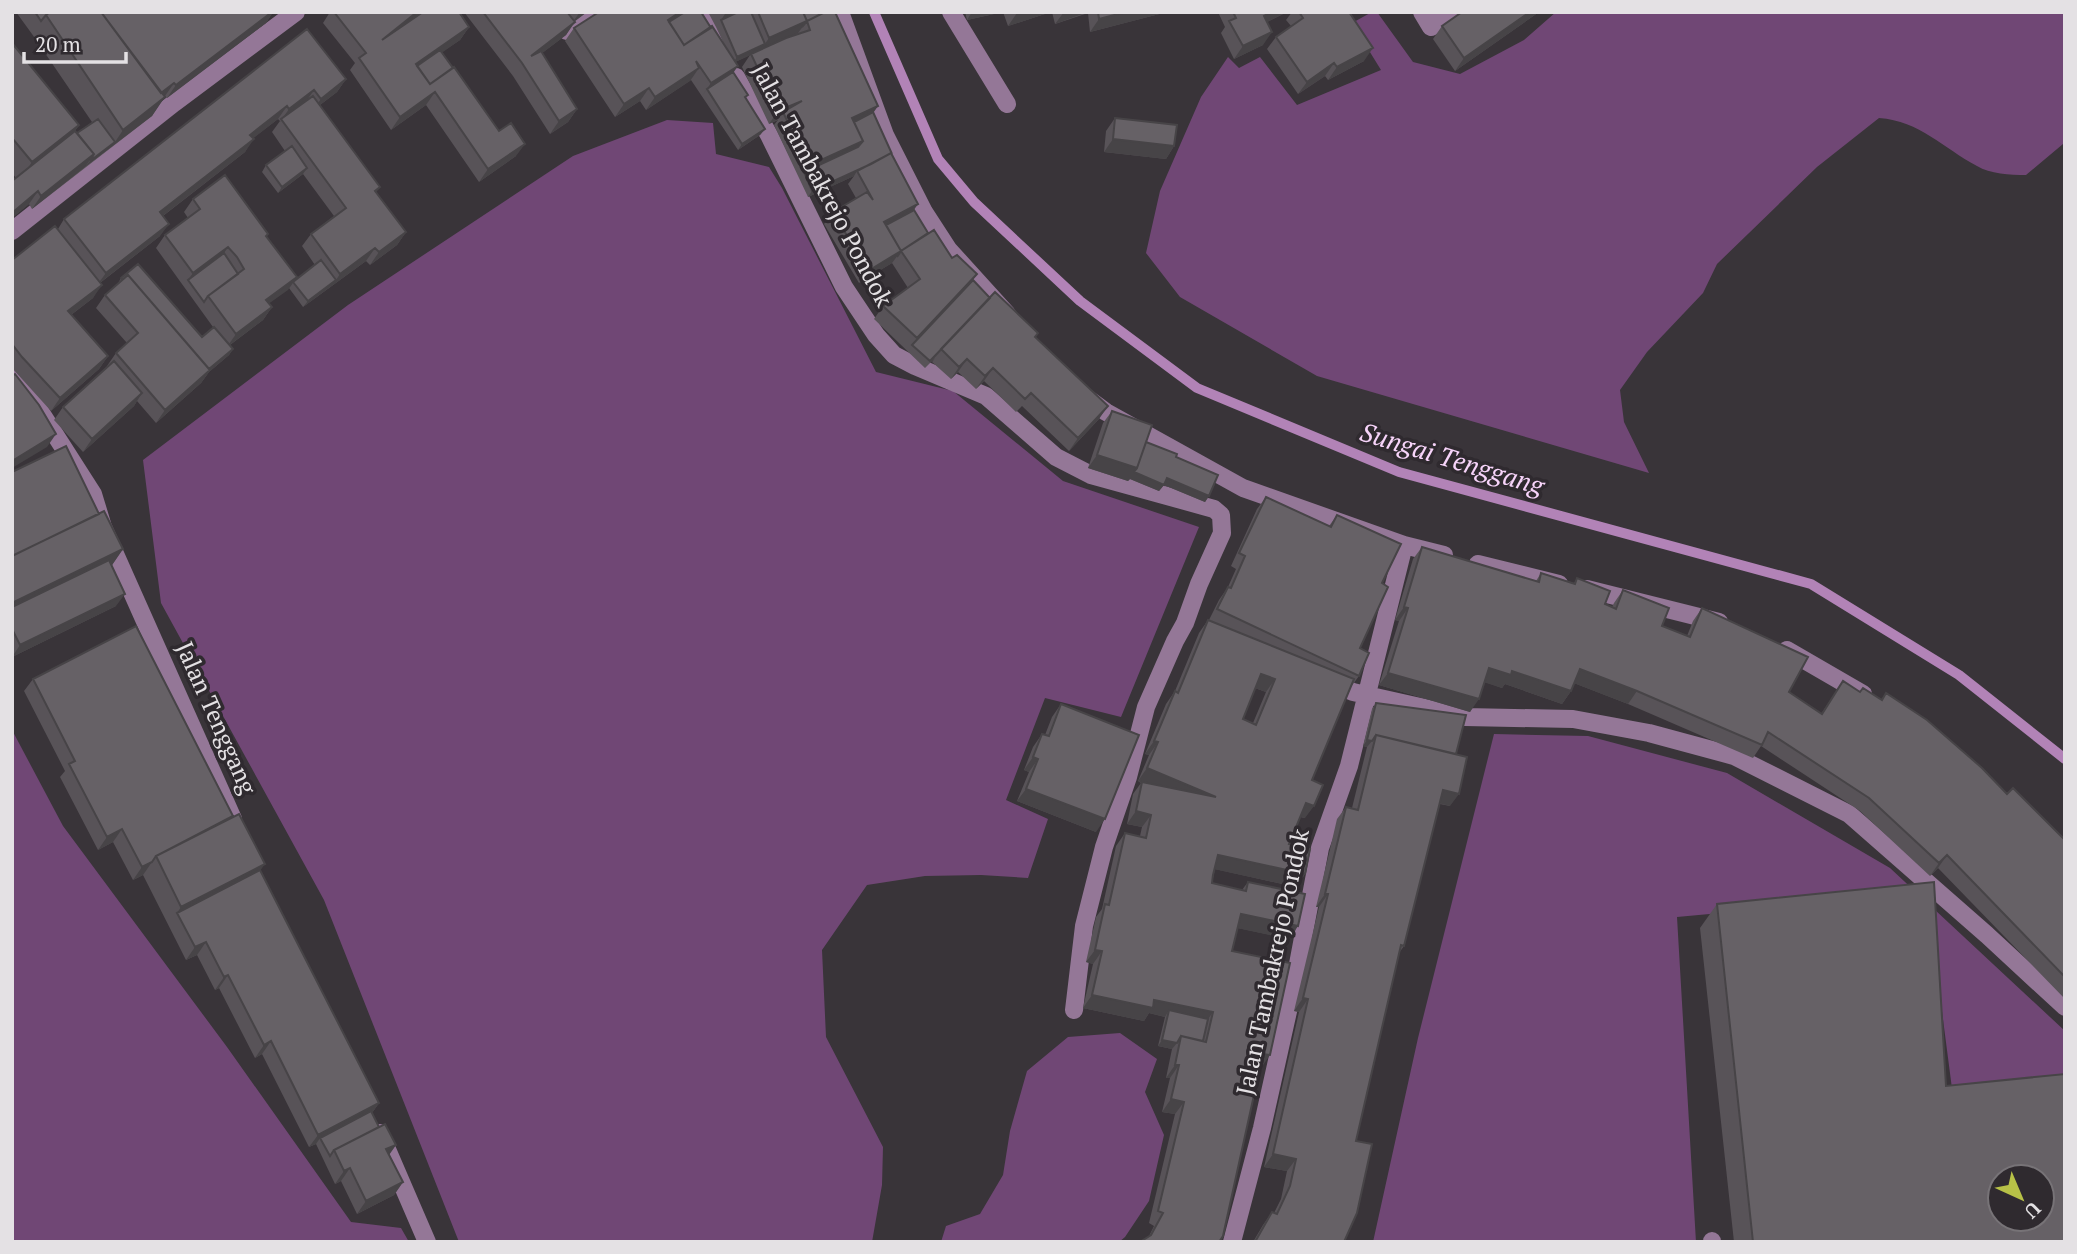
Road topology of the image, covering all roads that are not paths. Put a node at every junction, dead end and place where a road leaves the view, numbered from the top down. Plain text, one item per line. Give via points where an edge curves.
1 (296, 12) edge
2 (553, 12) edge
3 (598, 12) edge
4 (701, 12) edge
5 (840, 12) edge
6 (951, 12) edge
7 (1422, 12) edge
8 (1453, 12) edge
9 (1007, 104) dead end
10 (12, 231) edge
11 (1018, 325) edge
12 (12, 378) edge
13 (1079, 390) edge
14 (1404, 545) junction
15 (1733, 626) edge
16 (1775, 643) edge
17 (1308, 671) edge
18 (1368, 694) junction
19 (1877, 702) edge
20 (242, 839) edge
21 (2065, 1007) edge
22 (1074, 1010) dead end
23 (370, 1112) edge
24 (427, 1242) edge
25 (1232, 1242) edge

1 - 10 street
2 - 3 street via 568,31
4 - 22 street, Jalan Tambakrejo Pondok via 769,135 844,287 894,355 986,396 1056,457 1091,475 1180,498 1222,515 1222,533 1199,584 1192,626 1175,642 1146,707 1104,847 1084,926
5 - 11 street via 885,135 923,212 948,249
6 - 9 street
7 - 8 street via 1431,27
12 - 20 street, Jalan Tenggang via 38,408 93,494 103,527
13 - 14 street via 1106,412 1243,488
14 - 15 street
14 - 18 street, Jalan Tambakrejo Pondok
16 - 19 street
17 - 18 street via 1353,692
18 - 21 street via 1465,717 1573,719 1734,756 1849,814
18 - 25 street, Jalan Tambakrejo Pondok via 1320,848 1283,1034
23 - 24 street

